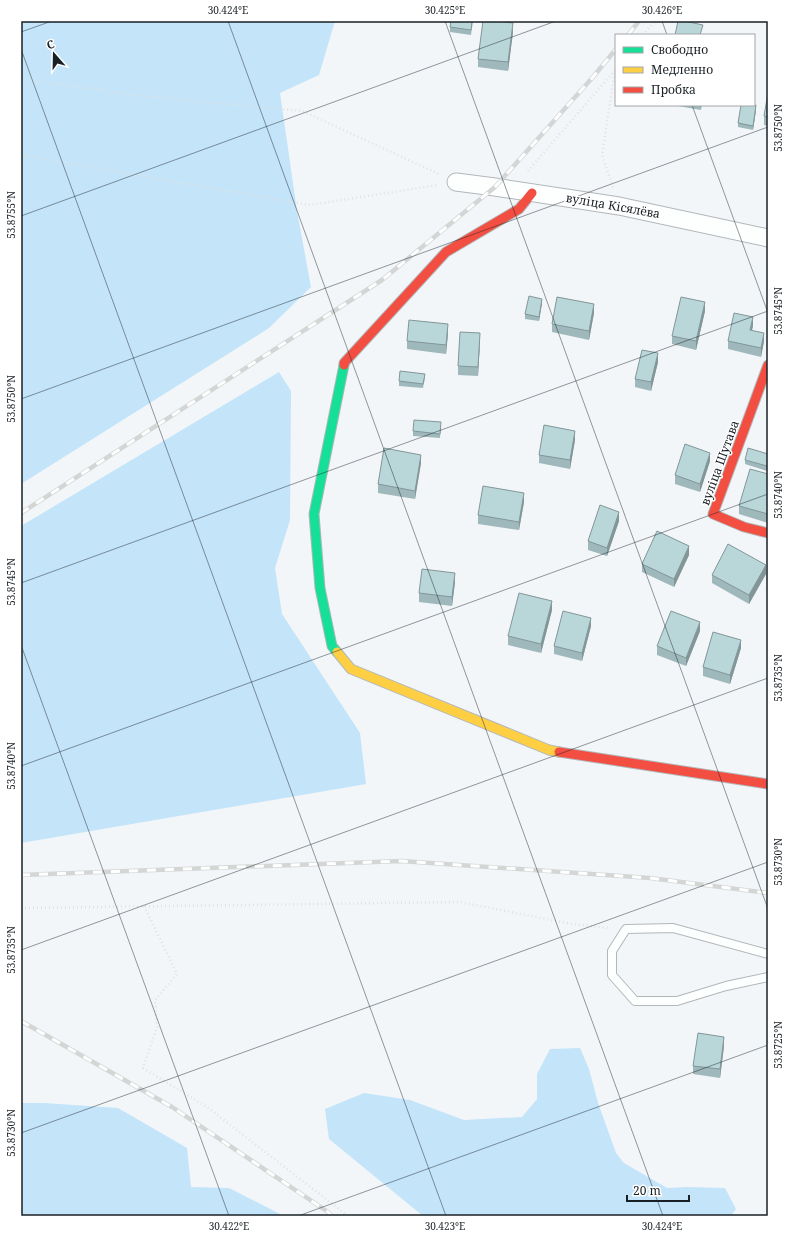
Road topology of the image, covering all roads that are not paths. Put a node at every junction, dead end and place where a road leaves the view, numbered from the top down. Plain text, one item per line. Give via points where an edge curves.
1 (456, 182) road end
2 (532, 192) junction
3 (768, 238) edge
4 (768, 365) edge
5 (768, 533) edge
6 (768, 784) edge
7 (768, 954) edge
8 (768, 977) edge

1 - 2 street, вуліца Кісялёва
2 - 3 street, вуліца Кісялёва via 619,206
2 - 6 street via 520,209 446,252 344,363 314,514 320,588 332,646 351,669 549,750
4 - 5 street, вуліца Шутава via 713,514 744,527
7 - 8 lane via 673,928 626,929 612,951 612,975 635,1001 677,1001 726,986

